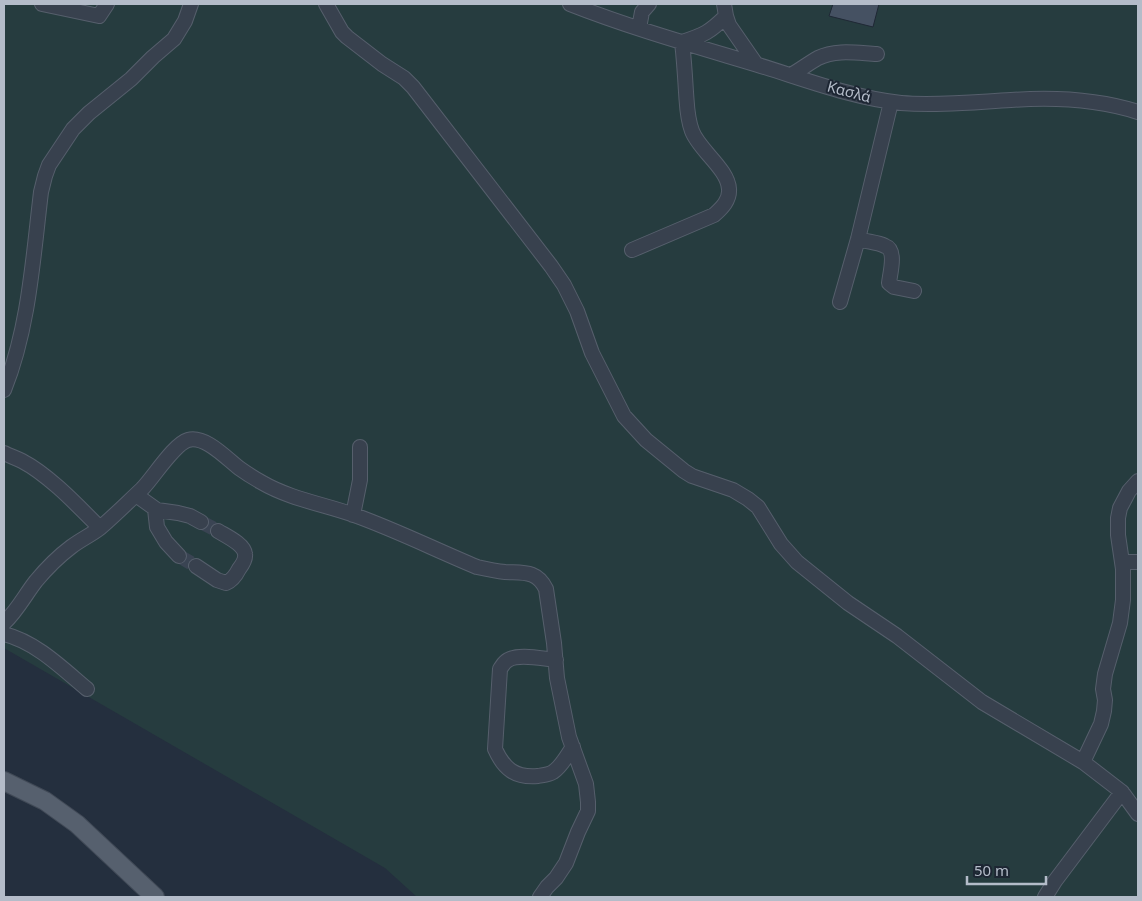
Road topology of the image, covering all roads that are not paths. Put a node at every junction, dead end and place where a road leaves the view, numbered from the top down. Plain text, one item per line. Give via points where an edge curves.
1 (42, 4) edge
2 (107, 4) edge
3 (191, 4) edge
4 (326, 4) edge
5 (570, 4) edge
6 (648, 4) edge
7 (725, 10) edge
8 (639, 28) junction
9 (682, 42) junction
10 (877, 54) dead end
11 (756, 64) junction
12 (791, 75) junction
13 (892, 102) junction
14 (1138, 112) edge
15 (858, 239) junction
16 (632, 250) dead end
17 (914, 291) dead end
18 (840, 302) dead end
19 (4, 390) edge
20 (360, 447) dead end
21 (4, 453) edge
22 (1138, 481) edge
23 (136, 494) junction
24 (155, 509) junction
25 (353, 515) junction
26 (201, 522) tunnel mouth
27 (100, 528) junction
28 (218, 531) tunnel mouth
29 (180, 556) tunnel mouth
30 (1122, 562) junction
31 (1138, 562) edge
32 (196, 566) tunnel mouth
33 (4, 623) edge
34 (4, 634) edge
35 (556, 660) junction
36 (87, 688) dead end
37 (572, 747) junction
38 (1083, 762) junction
39 (4, 782) edge
40 (1122, 792) junction
41 (1138, 814) edge
42 (154, 897) edge
43 (540, 897) edge
44 (1046, 897) edge

1 - 2 street via 99,16
3 - 19 street via 174,39 73,129 49,165 41,192 24,321
4 - 38 street via 347,37 413,87 551,266 577,311 592,352 624,416 646,440 684,471 748,499 758,507 781,544 797,562 848,603 897,636 982,702
5 - 8 street, Κασλά
6 - 8 street via 642,12
7 - 9 street via 713,29
7 - 11 street via 735,35
8 - 9 street, Κασλά
9 - 11 street, Κασλά
9 - 16 street via 687,115 692,132 728,183 728,199 714,215
10 - 12 street via 830,54
11 - 12 street, Κασλά
12 - 13 street, Κασλά
13 - 14 street, Κασλά via 1061,99 1083,100
13 - 15 street
15 - 17 street via 889,248 892,253 889,283
15 - 18 street
20 - 25 street via 360,480
21 - 27 street via 40,473
22 - 30 street via 1129,491 1118,518
23 - 24 street
23 - 25 street via 181,442 196,439 280,491
23 - 27 street
24 - 26 street via 190,516
24 - 29 street via 157,527
25 - 35 street via 477,567 535,576 546,589
27 - 33 street via 70,547 52,564
28 - 32 street via 242,548 245,560 232,580 226,583
30 - 31 street
30 - 38 street via 1120,623 1105,674 1104,711
34 - 36 street via 40,651
35 - 37 street
35 - 37 street via 510,658 500,669 495,749 506,767 518,774 534,776 555,771
37 - 43 street via 588,793 588,811 566,863
38 - 40 street
39 - 42 main road via 45,802 77,824
40 - 41 street
40 - 44 street

